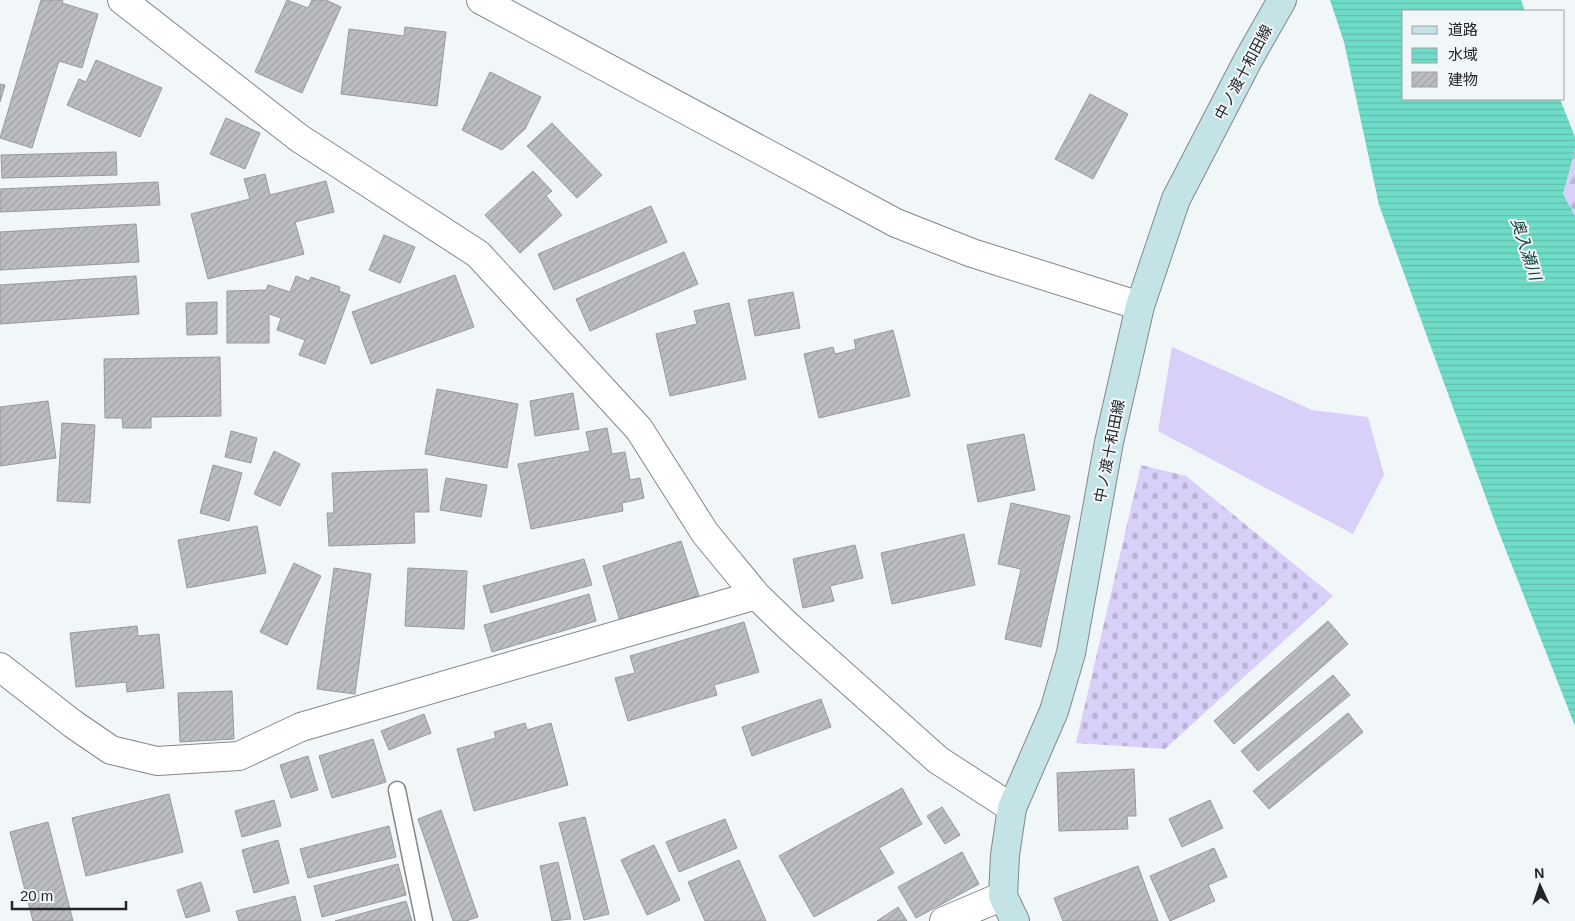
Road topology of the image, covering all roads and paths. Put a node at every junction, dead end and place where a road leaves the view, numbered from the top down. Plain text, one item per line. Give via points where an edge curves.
1 (122, 0) edge
2 (481, 0) edge
3 (1282, 0) edge
4 (1140, 306) junction
5 (756, 595) junction
6 (0, 667) edge
7 (397, 790) dead end
8 (1012, 808) junction
9 (1003, 896) junction
10 (424, 921) edge
11 (944, 921) edge
12 (1015, 921) edge

1 - 5 street via 299,138 478,254 639,430 705,533
2 - 4 street via 896,224 972,253
3 - 4 main road, 中ノ渡十和田線 via 1176,199
4 - 8 main road, 中ノ渡十和田線 via 1109,442 1072,653 1054,711
5 - 6 street via 301,727 239,756 157,761 111,750
5 - 8 street via 938,760
7 - 10 lane
8 - 9 main road, 中ノ渡十和田線
9 - 11 street
9 - 12 main road, 中ノ渡十和田線

